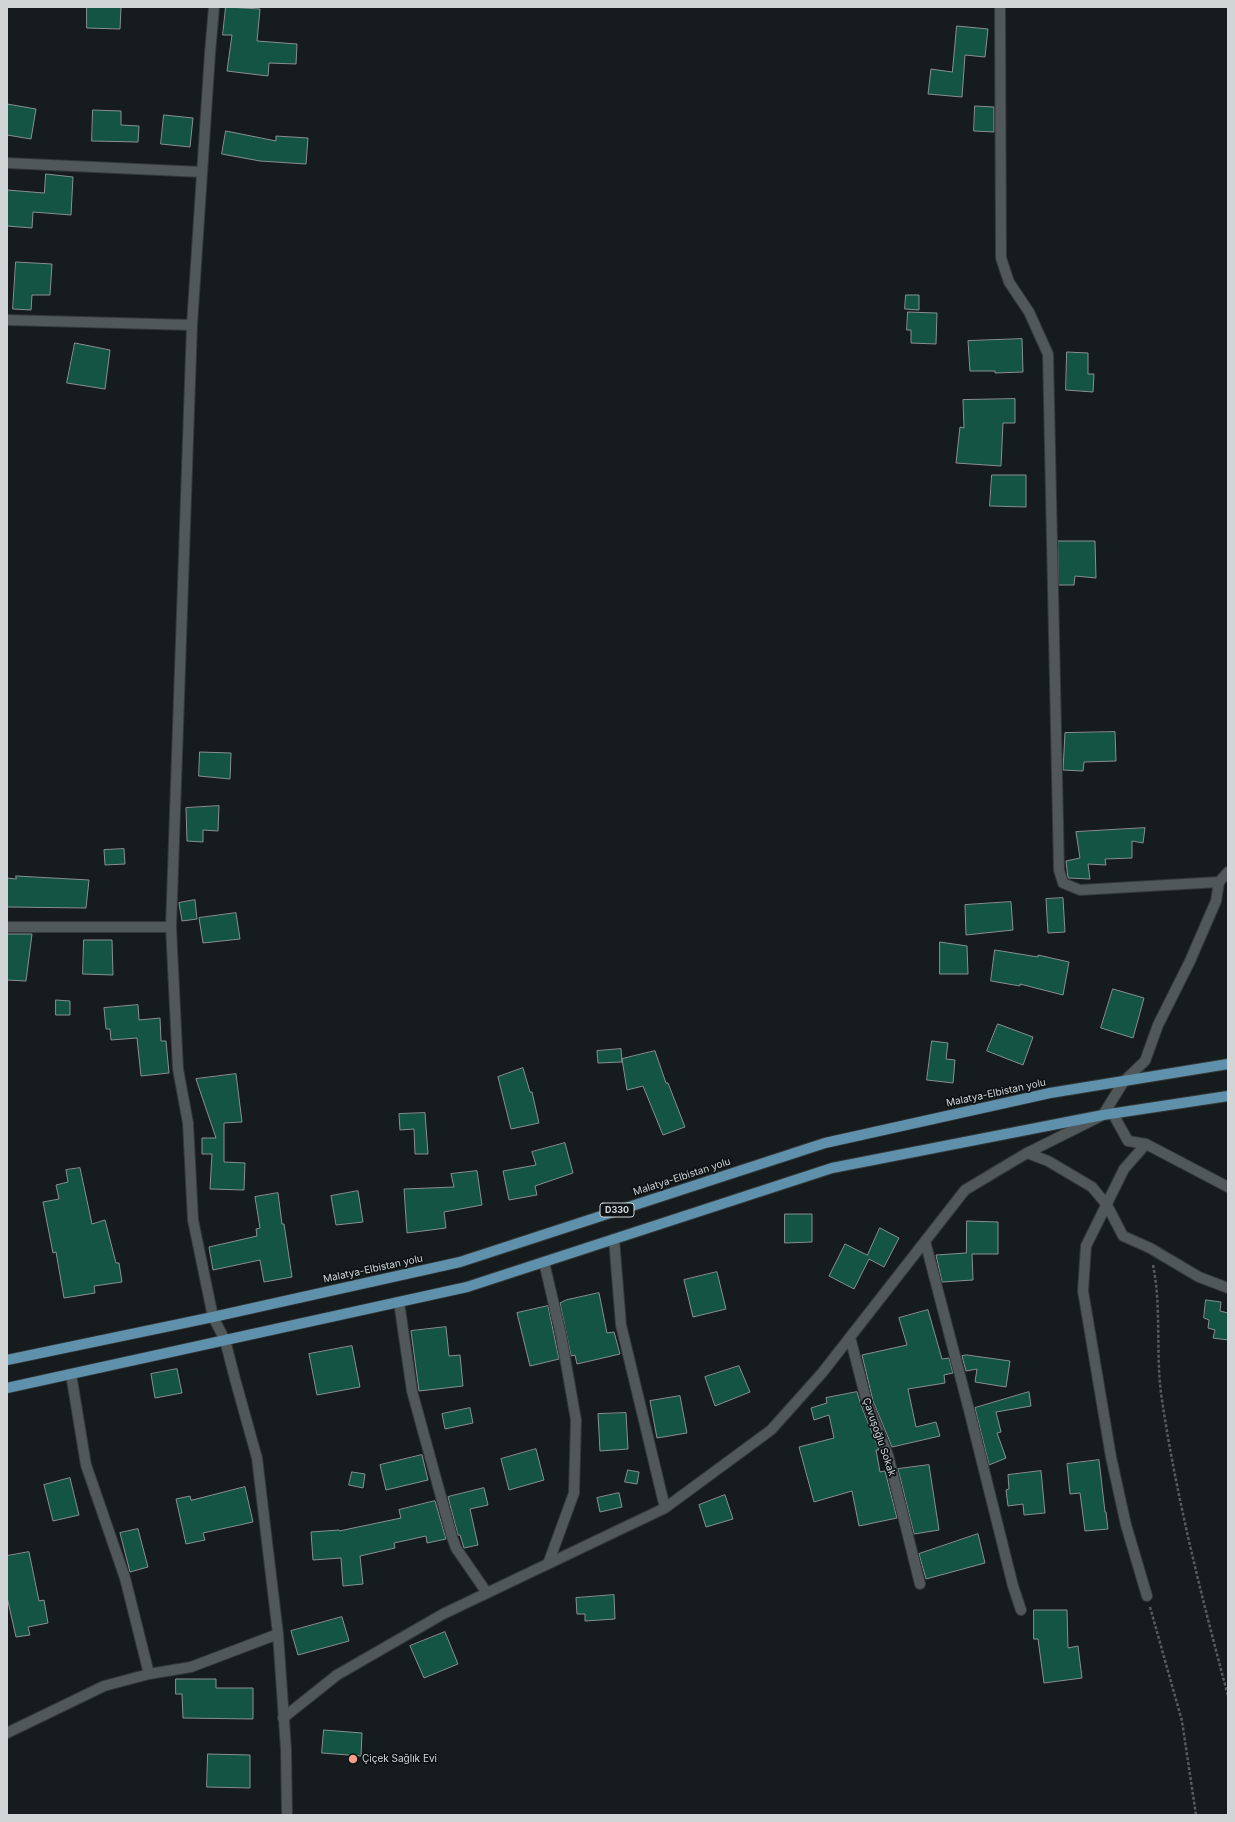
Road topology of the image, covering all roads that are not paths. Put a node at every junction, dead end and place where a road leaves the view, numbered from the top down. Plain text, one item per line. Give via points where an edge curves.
1 (214, 7) edge
2 (1000, 7) edge
3 (7, 163) edge
4 (202, 172) junction
5 (7, 320) edge
6 (192, 325) junction
7 (1228, 872) edge
8 (1219, 882) junction
9 (7, 927) edge
10 (170, 927) junction
11 (1228, 1064) edge
12 (1124, 1081) junction
13 (1228, 1096) edge
14 (1108, 1115) junction
15 (1146, 1144) junction
16 (1027, 1153) junction
17 (1228, 1187) edge
18 (1107, 1205) junction
19 (614, 1239) junction
20 (925, 1241) junction
21 (544, 1262) junction
22 (1228, 1288) edge
23 (399, 1302) junction
24 (213, 1316) junction
25 (850, 1337) junction
26 (225, 1340) junction
27 (7, 1360) edge
28 (71, 1374) junction
29 (7, 1388) edge
30 (665, 1508) junction
31 (548, 1564) junction
32 (920, 1584) dead end
33 (487, 1593) junction
34 (1147, 1596) road end
35 (1021, 1610) dead end
36 (278, 1634) junction
37 (149, 1674) junction
38 (283, 1718) junction
39 (7, 1733) edge
40 (287, 1815) edge

1 - 4 street
2 - 8 street via 1001,258 1009,282 1030,312 1048,354 1059,870 1063,883 1080,890
3 - 4 street
4 - 6 street
5 - 6 street
6 - 10 street
7 - 8 street
8 - 12 street via 1216,901 1158,1026 1145,1061
9 - 10 street
10 - 24 street via 178,1069 188,1123 193,1220
11 - 12 main road, Malatya-Elbistan yolu / D330
12 - 14 street
12 - 24 main road, Malatya-Elbistan yolu / D330 via 1050,1093 825,1143 460,1262
13 - 14 main road, D330
14 - 15 street via 1128,1141
14 - 16 street
14 - 19 main road, D330 via 832,1168
15 - 17 street
15 - 18 street via 1124,1169
16 - 18 street via 1048,1161 1092,1187
16 - 20 street via 965,1190
18 - 22 street via 1123,1236 1150,1248 1199,1277
18 - 34 street via 1086,1246 1083,1291 1111,1457 1126,1525
19 - 21 main road, D330
19 - 30 street via 621,1325
20 - 25 street
20 - 35 street
21 - 23 main road, D330 via 467,1287
21 - 31 street via 561,1335 576,1420 574,1493
23 - 26 main road, D330
23 - 33 street via 412,1391 452,1537 456,1548
24 - 26 street
24 - 27 main road, Malatya-Elbistan yolu / D330
25 - 30 street via 771,1430
25 - 32 street, Çavuşoğlu Sokak via 867,1403 888,1455
26 - 28 main road, D330
26 - 36 street via 257,1458
28 - 29 main road, D330
28 - 37 street via 86,1465 125,1578
30 - 31 street
31 - 33 street
33 - 38 street via 443,1614 337,1675
36 - 37 street via 191,1667
36 - 38 street
37 - 39 street via 104,1686
38 - 40 street

